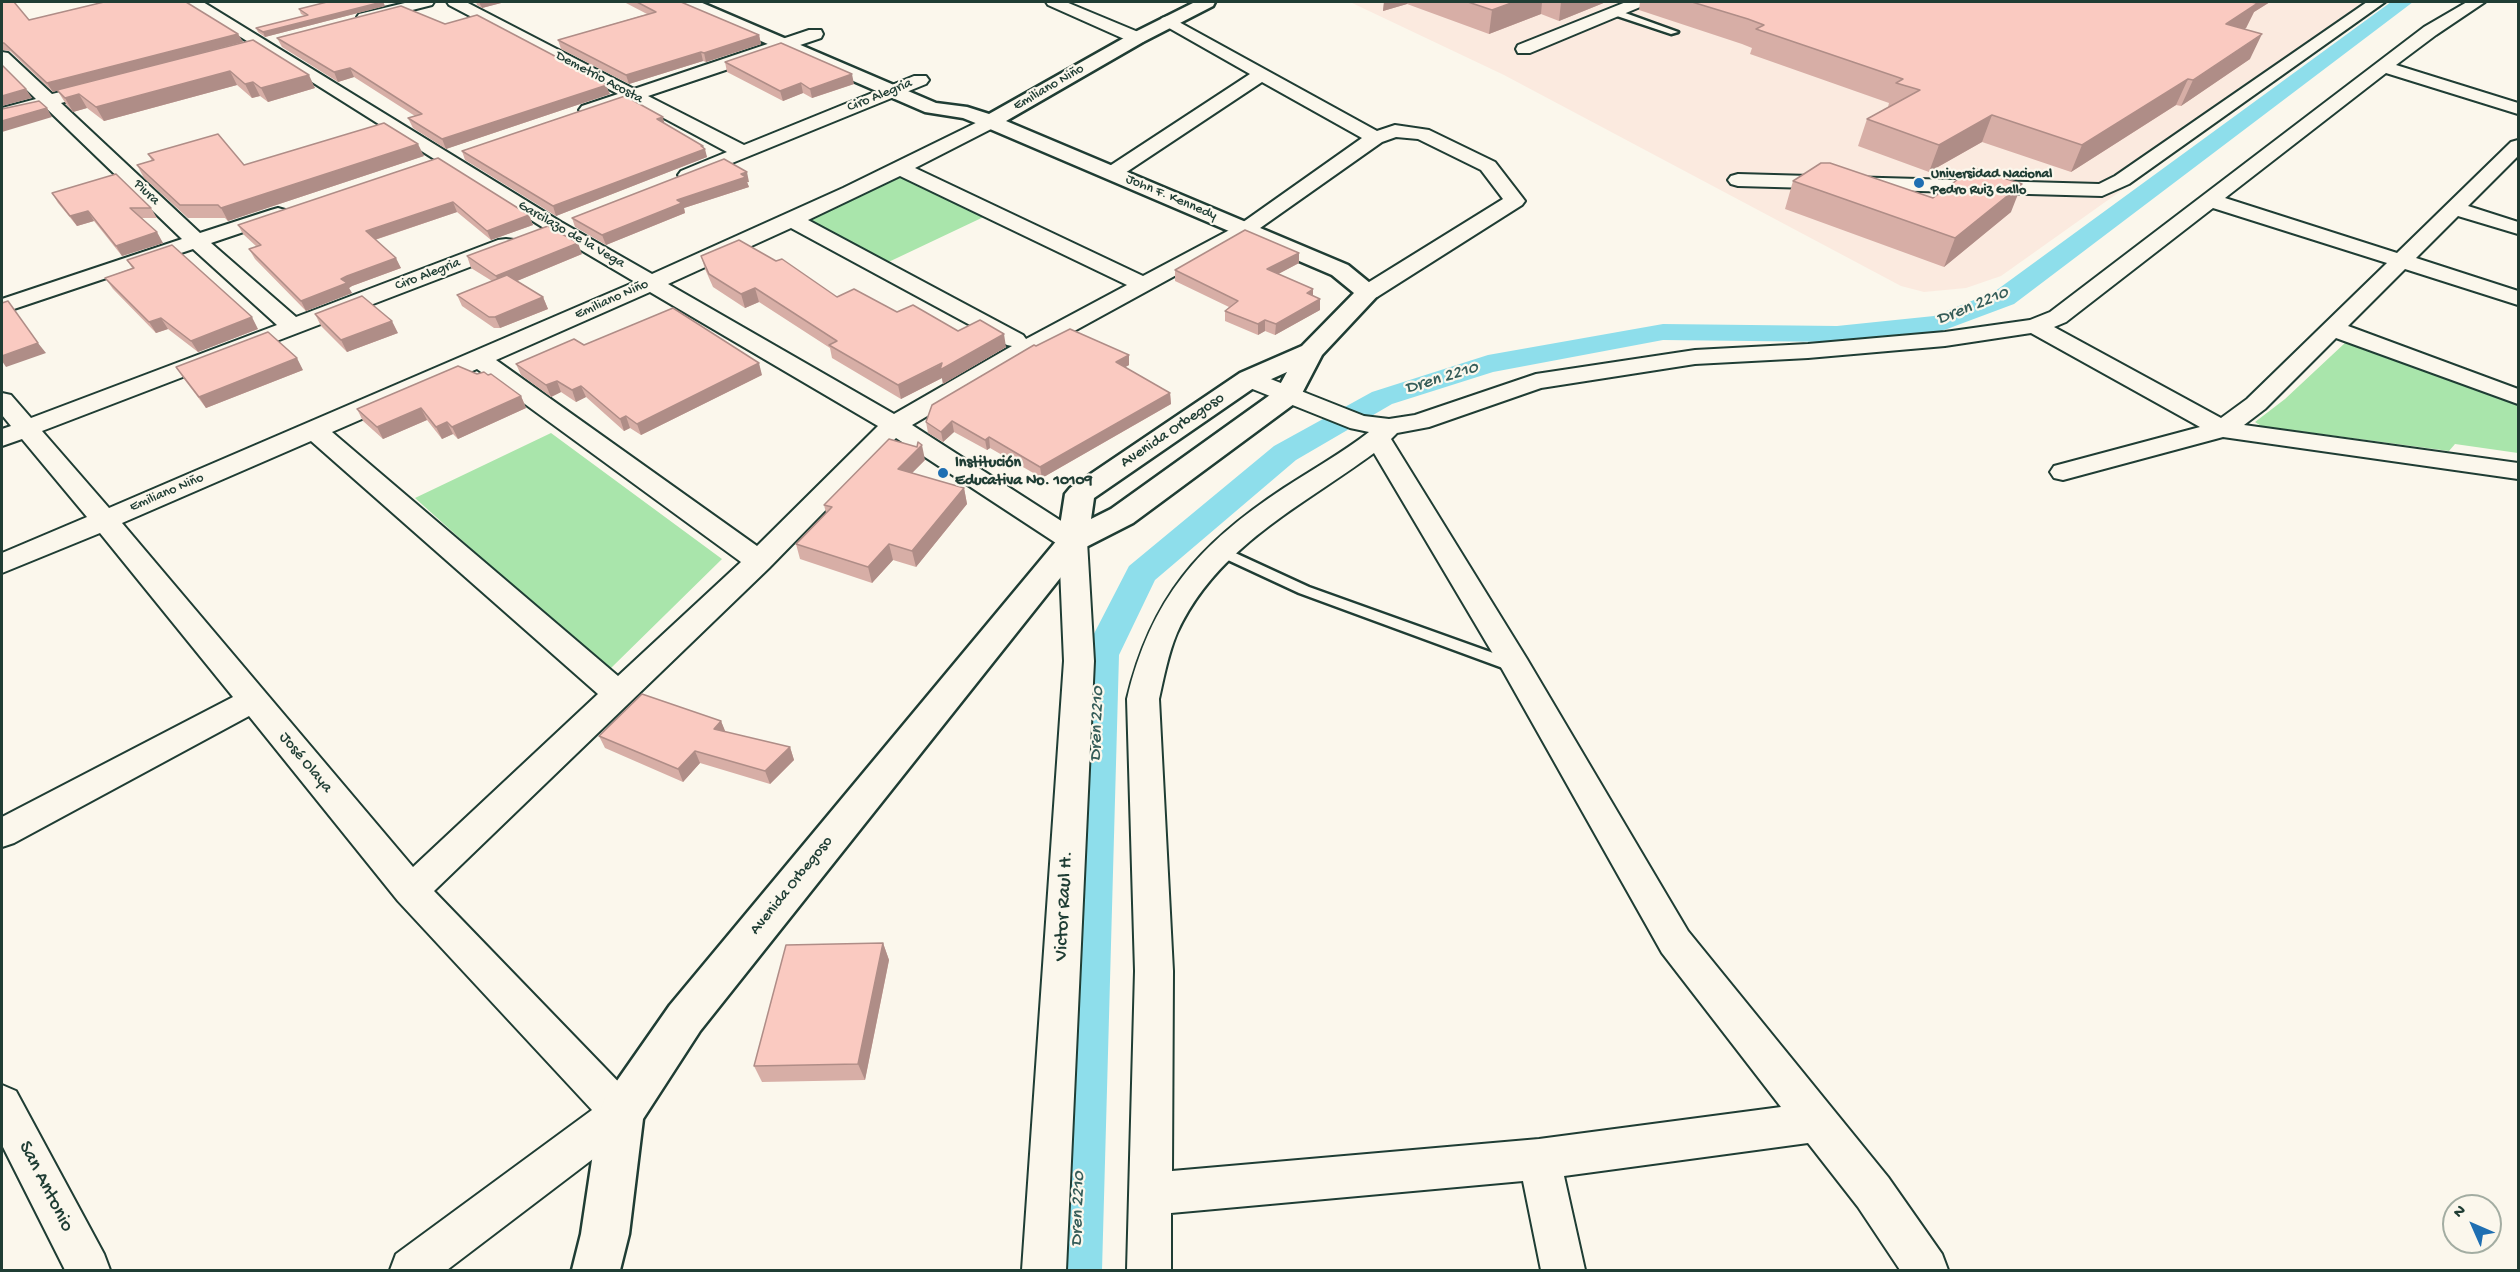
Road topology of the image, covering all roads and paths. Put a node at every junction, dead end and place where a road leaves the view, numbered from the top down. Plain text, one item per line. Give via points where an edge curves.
1 (194, 2) edge
2 (426, 2) edge
3 (455, 2) edge
4 (686, 2) edge
5 (1054, 2) edge
6 (1207, 2) edge
7 (1639, 2) edge
8 (2377, 2) edge
9 (2477, 2) edge
10 (1614, 12) junction
11 (349, 21) edge
12 (1168, 21) junction
13 (785, 22) dead end
14 (1674, 32) dead end
15 (815, 34) junction
16 (283, 38) edge
17 (1137, 38) junction
18 (836, 43) dead end
19 (261, 44) junction
20 (784, 44) junction
21 (1524, 49) dead end
22 (239, 50) edge
23 (2, 57) edge
24 (2383, 67) junction
25 (899, 71) dead end
26 (1263, 75) junction
27 (116, 82) edge
28 (937, 87) junction
29 (890, 92) junction
30 (631, 96) junction
31 (50, 100) junction
32 (2518, 109) edge
33 (2, 113) edge
34 (967, 113) junction
35 (565, 118) edge
36 (990, 122) junction
37 (1375, 138) junction
38 (465, 151) edge
39 (744, 153) junction
40 (2515, 154) edge
41 (443, 159) junction
42 (420, 166) edge
43 (901, 169) junction
44 (1112, 173) junction
45 (1738, 180) dead end
46 (666, 183) edge
47 (2210, 200) junction
48 (297, 207) edge
49 (2454, 209) junction
50 (576, 218) edge
51 (790, 219) junction
52 (554, 226) junction
53 (2518, 228) edge
54 (1246, 229) junction
55 (196, 241) junction
56 (2401, 261) junction
57 (652, 282) junction
58 (1143, 284) junction
59 (1369, 292) junction
60 (2518, 298) edge
61 (2, 306) edge
62 (2035, 326) junction
63 (293, 327) junction
64 (2332, 329) junction
65 (1028, 347) junction
66 (1311, 352) junction
67 (479, 360) junction
68 (1249, 379) junction
69 (1288, 395) junction
70 (2518, 397) edge
71 (2, 400) edge
72 (894, 425) junction
73 (1375, 429) junction
74 (2222, 429) junction
75 (314, 430) junction
76 (13, 434) edge
77 (2518, 471) edge
78 (2063, 472) dead end
79 (104, 520) junction
80 (1073, 541) junction
81 (1220, 551) junction
82 (759, 561) junction
83 (2, 564) edge
84 (1516, 667) junction
85 (618, 694) junction
86 (253, 700) junction
87 (2, 833) edge
88 (411, 891) junction
89 (2, 1104) edge
90 (621, 1113) junction
91 (1818, 1122) junction
92 (1539, 1159) junction
93 (1150, 1194) junction
94 (88, 1270) edge
95 (412, 1270) edge
96 (596, 1270) edge
97 (1044, 1270) edge
98 (1149, 1270) edge
99 (1563, 1270) edge
100 (1926, 1270) edge

1 - 19 street, Garcilazo de la Vega
2 - 11 street
3 - 30 street, Demetrio Acosta
4 - 20 main road, John F. Kennedy
5 - 17 street
6 - 12 main road, Emiliano Niño
7 - 10 street
8 - 45 street via 2122,180 2102,190
9 - 24 street
10 - 14 lane
10 - 21 street
12 - 17 main road, Emiliano Niño
12 - 26 street
13 - 15 main road
15 - 18 main road
15 - 20 street
16 - 19 street
17 - 36 main road, Emiliano Niño
19 - 22 street
19 - 41 street, Garcilazo de la Vega
20 - 29 main road, John F. Kennedy
20 - 30 street
23 - 31 street, Piura
24 - 32 street
24 - 47 street
25 - 28 main road, John F. Kennedy
26 - 37 street
26 - 44 street
27 - 31 street
28 - 29 street, Ciro Alegria
28 - 34 main road, John F. Kennedy via 960,97
29 - 34 main road, John F. Kennedy via 932,108
29 - 39 street, Ciro Alegria
30 - 35 street
30 - 39 street, Demetrio Acosta
31 - 33 street
31 - 55 street, Piura
34 - 36 main road, John F. Kennedy
36 - 43 street, Emiliano Niño
36 - 44 main road, John F. Kennedy
37 - 54 street
37 - 59 street via 1395,131 1422,134 1488,166 1515,201
38 - 41 street
39 - 46 street, Ciro Alegria
40 - 49 street
41 - 42 street
41 - 52 street, Garcilazo de la Vega
43 - 51 street, Emiliano Niño
43 - 58 street
44 - 54 main road, John F. Kennedy
47 - 56 street
47 - 62 street via 2058,317
48 - 55 street
49 - 53 street
49 - 56 street
50 - 52 street, Ciro Alegria
51 - 57 street, Emiliano Niño
51 - 65 street
52 - 57 street, Garcilazo de la Vega
52 - 63 street, Ciro Alegria
54 - 58 street
54 - 59 main road, John F. Kennedy via 1340,270
55 - 61 street
55 - 63 street, Piura
56 - 60 street
56 - 64 street
57 - 67 street, Emiliano Niño
57 - 72 street, Garcilazo de la Vega
58 - 65 street
59 - 66 main road, Avenida Orbegoso
62 - 73 street via 1945,339 1695,357 1536,381 1420,422
62 - 74 street
63 - 76 street, Ciro Alegria
64 - 70 street
64 - 74 street via 2256,404
65 - 72 street
66 - 68 main road, Avenida Orbegoso
66 - 69 main road, Avenida Orbegoso
67 - 75 street, Emiliano Niño
67 - 82 street
68 - 69 street
68 - 80 main road, Avenida Orbegoso via 1080,494
69 - 73 street
69 - 80 main road, Avenida Orbegoso via 1122,516
71 - 76 street, José Olaya
72 - 80 street, Garcilazo de la Vega
72 - 82 street
73 - 81 street via 1370,445 1292,496
73 - 84 street
74 - 77 street
74 - 78 street
75 - 79 street, Emiliano Niño
75 - 85 street
76 - 79 street, José Olaya
79 - 83 street, Emiliano Niño
79 - 86 street, José Olaya
80 - 90 main road, Avenida Orbegoso via 685,1018
80 - 97 street, Victor Raul H. via 1079,661
81 - 84 lane via 1312,593
81 - 93 street via 1191,583 1163,628 1143,699 1154,970
82 - 85 street
84 - 91 street via 1675,942
85 - 88 street
86 - 87 street
86 - 88 street, José Olaya
88 - 90 street, José Olaya
89 - 94 street, San Antonio
90 - 95 street
90 - 96 main road, Avenida Orbegoso via 605,1234
91 - 92 street
91 - 100 street via 1873,1192
92 - 93 street
92 - 99 street
93 - 98 street

